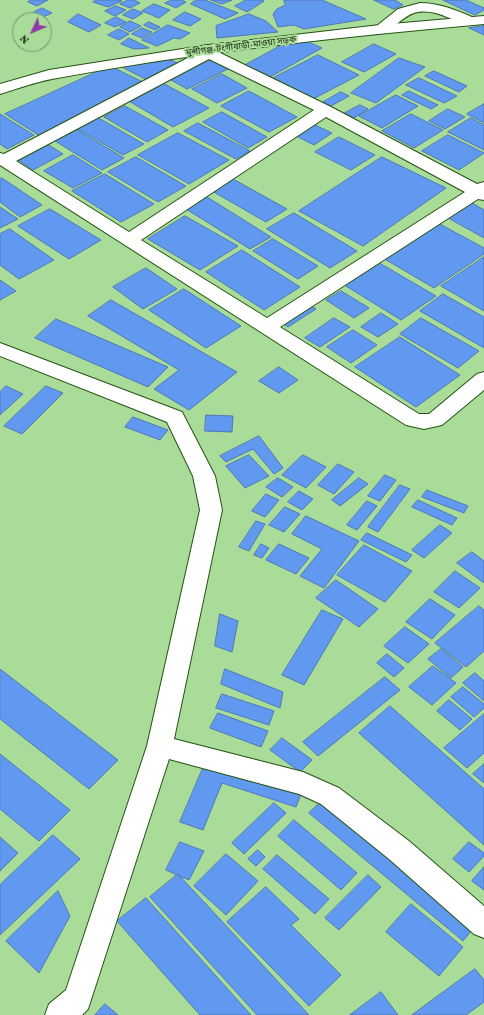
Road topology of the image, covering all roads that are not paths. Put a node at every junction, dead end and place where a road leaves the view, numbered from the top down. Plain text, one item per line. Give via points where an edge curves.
1 (477, 20) edge
2 (208, 51) junction
3 (0, 89) edge
4 (325, 110) junction
5 (2, 159) edge
6 (482, 191) edge
7 (129, 240) junction
8 (267, 327) junction
9 (0, 349) edge
10 (484, 379) edge
11 (160, 746) junction
12 (484, 924) edge
13 (60, 1015) edge

1 - 2 street, মুন্সীগঞ্জ-টংগীবাড়ী-মাওয়া সড়ক via 380,29
2 - 3 street, মুন্সীগঞ্জ-টংগীবাড়ী-মাওয়া সড়ক via 49,75
2 - 4 street
2 - 5 street
4 - 6 street
4 - 7 street
5 - 7 street
6 - 8 street
7 - 8 street
8 - 10 street via 413,420 435,420
9 - 11 street via 175,417 204,476 212,510
11 - 12 street via 303,784 330,796 399,850
11 - 13 street via 78,999

